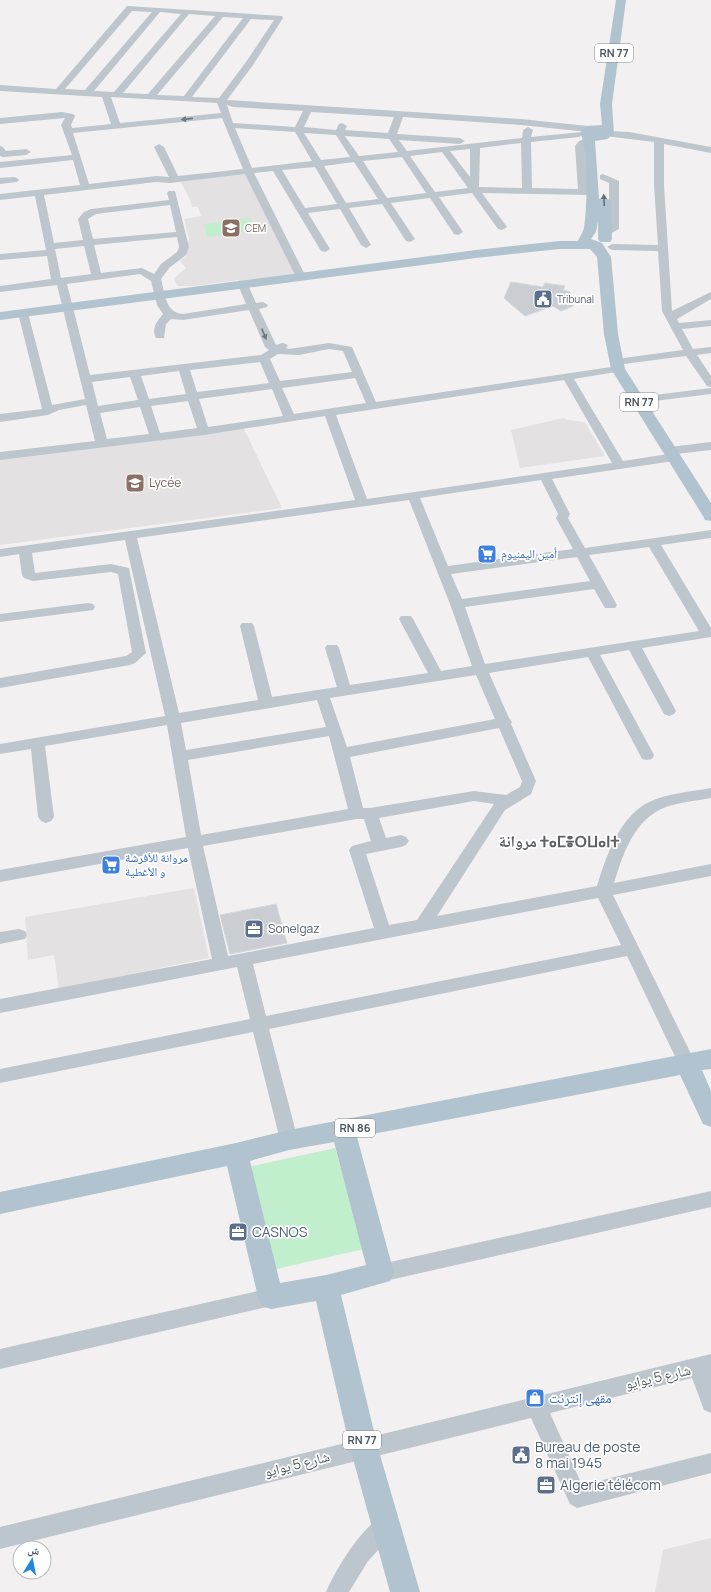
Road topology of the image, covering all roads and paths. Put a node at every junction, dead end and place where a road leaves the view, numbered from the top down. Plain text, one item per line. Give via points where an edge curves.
1 (621, 0) edge
2 (158, 10) junction
3 (187, 12) junction
4 (221, 14) junction
5 (249, 16) junction
6 (0, 88) edge
7 (59, 91) junction
8 (87, 93) junction
9 (106, 94) junction
10 (117, 94) junction
11 (151, 96) junction
12 (186, 98) junction
13 (221, 101) junction
14 (606, 105) junction
15 (308, 109) junction
16 (347, 111) junction
17 (400, 114) junction
18 (0, 121) edge
19 (228, 121) junction
20 (529, 123) junction
21 (116, 126) junction
22 (63, 129) junction
23 (0, 130) edge
24 (298, 130) junction
25 (339, 132) junction
26 (588, 133) junction
27 (607, 135) junction
28 (392, 136) junction
29 (526, 140) junction
30 (659, 140) junction
31 (498, 143) junction
32 (475, 146) junction
33 (159, 147) dead end
34 (0, 149) edge
35 (444, 149) junction
36 (711, 152) edge
37 (404, 154) junction
38 (77, 157) junction
39 (357, 159) junction
40 (54, 160) junction
41 (318, 163) junction
42 (0, 165) edge
43 (276, 168) junction
44 (249, 171) junction
45 (14, 180) dead end
46 (171, 180) junction
47 (0, 181) edge
48 (85, 187) junction
49 (474, 190) junction
50 (527, 191) junction
51 (587, 192) junction
52 (432, 194) junction
53 (39, 195) junction
54 (0, 197) edge
55 (384, 200) junction
56 (0, 202) edge
57 (174, 202) junction
58 (343, 205) junction
59 (302, 211) junction
60 (502, 227) dead end
61 (458, 232) dead end
62 (182, 234) junction
63 (410, 239) dead end
64 (607, 240) junction
65 (589, 241) junction
66 (89, 243) junction
67 (366, 245) dead end
68 (663, 248) junction
69 (52, 249) junction
70 (325, 249) dead end
71 (0, 257) edge
72 (165, 266) junction
73 (142, 271) junction
74 (607, 275) junction
75 (97, 277) junction
76 (301, 277) junction
77 (156, 279) junction
78 (59, 282) junction
79 (248, 284) junction
80 (0, 289) edge
81 (711, 295) edge
82 (161, 296) junction
83 (257, 306) junction
84 (67, 308) junction
85 (23, 313) junction
86 (168, 315) junction
87 (0, 316) edge
88 (672, 322) junction
89 (711, 322) edge
90 (160, 336) dead end
91 (279, 348) junction
92 (711, 350) edge
93 (689, 352) junction
94 (264, 358) junction
95 (617, 365) junction
96 (183, 367) junction
97 (134, 373) junction
98 (359, 374) junction
99 (567, 376) junction
100 (85, 379) junction
101 (711, 384) edge
102 (277, 386) junction
103 (711, 391) edge
104 (192, 397) junction
105 (638, 400) junction
106 (144, 403) junction
107 (376, 404) junction
108 (92, 406) junction
109 (329, 411) junction
110 (48, 412) junction
111 (289, 417) junction
112 (0, 418) edge
113 (204, 430) junction
114 (156, 437) junction
115 (102, 444) junction
116 (711, 446) edge
117 (672, 454) junction
118 (0, 456) edge
119 (620, 465) junction
120 (545, 476) junction
121 (413, 495) junction
122 (362, 503) junction
123 (711, 516) edge
124 (130, 534) junction
125 (711, 534) edge
126 (652, 542) junction
127 (24, 549) junction
128 (582, 552) junction
129 (0, 553) edge
130 (444, 571) junction
131 (599, 584) junction
132 (457, 604) junction
133 (610, 605) dead end
134 (88, 607) dead end
135 (0, 618) edge
136 (406, 618) dead end
137 (247, 626) dead end
138 (708, 636) edge
139 (633, 645) junction
140 (332, 648) dead end
141 (592, 652) junction
142 (480, 669) junction
143 (438, 676) junction
144 (0, 683) edge
145 (345, 690) junction
146 (322, 695) junction
147 (266, 703) junction
148 (669, 711) dead end
149 (173, 719) junction
150 (505, 722) junction
151 (334, 730) junction
152 (37, 742) junction
153 (0, 749) edge
154 (342, 753) junction
155 (646, 755) dead end
156 (180, 756) junction
157 (711, 793) edge
158 (506, 800) junction
159 (364, 814) junction
160 (46, 817) dead end
161 (401, 841) dead end
162 (195, 843) junction
163 (380, 845) junction
164 (711, 870) edge
165 (0, 876) edge
166 (603, 891) junction
167 (423, 924) junction
168 (383, 932) junction
169 (19, 935) dead end
170 (0, 938) edge
171 (631, 949) junction
172 (242, 959) junction
173 (221, 963) junction
174 (0, 1006) edge
175 (261, 1025) junction
176 (711, 1059) edge
177 (687, 1064) junction
178 (0, 1076) edge
179 (711, 1117) edge
180 (343, 1130) junction
181 (289, 1140) junction
182 (236, 1154) junction
183 (711, 1199) edge
184 (0, 1203) edge
185 (381, 1273) junction
186 (326, 1287) junction
187 (271, 1297) junction
188 (0, 1360) edge
189 (704, 1366) edge
190 (711, 1403) edge
191 (536, 1406) junction
192 (364, 1448) junction
193 (711, 1462) edge
194 (386, 1525) junction
195 (0, 1538) edge
196 (337, 1592) edge
197 (402, 1592) edge
198 (405, 1592) edge

1 - 14 main road, RN 77
2 - 3 street
2 - 7 street via 127,10
2 - 8 street
3 - 4 street
3 - 10 street
4 - 5 street
4 - 11 street
5 - 12 street
5 - 13 street via 280,20
6 - 7 street via 44,94
7 - 8 street
8 - 9 street
9 - 10 street
9 - 21 street
10 - 11 street
11 - 12 street
12 - 13 street
13 - 15 street
13 - 19 street
14 - 26 main road, RN 77
14 - 27 main road, RN 77
15 - 16 street
15 - 24 street
16 - 17 street
16 - 25 street
17 - 20 street
17 - 28 street
18 - 22 street via 46,113 70,116
19 -> 21 street
19 - 22 street
19 - 24 street
19 - 44 street
20 - 26 street
20 - 29 street
21 - 22 street
22 - 23 street
22 - 38 street
24 - 25 street
24 - 41 street
25 - 28 street
25 - 39 street
26 - 27 main road via 598,138
26 - 29 street
26 - 51 main road via 591,150
27 - 30 street via 629,135
27 - 64 main road, RN 77 via 602,145
28 - 31 street
28 - 37 street
29 - 31 street
29 - 50 street
30 - 36 street
30 - 68 street
31 - 32 street
32 - 35 street
32 - 49 street
33 - 46 street
34 - 40 street via 3,154 50,151
35 - 37 street
35 - 49 street
37 - 39 street
37 - 52 street
38 - 40 street
38 - 48 street
39 - 41 street
39 - 55 street
40 - 42 street
41 - 43 street
41 - 58 street
43 - 44 street
43 - 59 street
44 - 46 street
44 - 76 street
45 - 47 street
46 - 48 street
46 - 53 street via 154,185
46 - 57 street
48 - 53 street
49 - 50 street
49 - 52 street
49 - 60 street
50 - 51 street
51 - 65 main road via 591,225
52 - 55 street
52 - 61 street
53 - 54 street
53 - 56 street
53 - 69 street
55 - 58 street
55 - 63 street
57 - 62 street
57 - 66 street via 90,212 83,219
58 - 59 street
58 - 67 street
59 - 70 street
62 - 66 street
62 - 72 street via 182,253
64 - 65 main road via 599,236
64 - 68 street
64 - 74 main road, RN 77 via 612,258
65 - 74 main road, RN 77 via 604,255
65 - 76 main road
66 - 69 street
66 - 75 street
68 - 88 street via 666,311
69 - 71 street
69 - 78 street
72 - 73 street
72 - 77 street
73 - 75 street
73 - 77 street
74 - 95 main road, RN 77 via 611,334
75 - 78 street
76 - 79 main road
77 - 82 street
78 - 80 street
78 - 84 street
79 - 82 main road
79 - 83 street
81 - 88 street
82 - 84 main road
82 - 86 street
83 - 86 street via 179,317
83 - 91 street via 269,345
84 - 85 main road
84 - 100 street
85 - 87 main road
85 - 110 street
86 - 90 street via 160,328
88 - 89 street
88 - 93 street
91 - 94 street
91 - 98 street via 288,352 345,347 350,351
91 - 107 street via 342,341 354,344
92 - 93 street
93 - 95 street
93 - 101 street
94 - 96 street
94 - 102 street
95 - 99 street
95 - 105 main road, RN 77
96 - 97 street
96 - 104 street
97 - 100 street
97 - 106 street
98 - 102 street
98 - 107 street
99 - 107 street
99 - 119 street
100 - 108 street
102 - 104 street
102 - 111 street
103 - 105 street
104 - 106 street
104 - 113 street
105 - 117 main road, RN 77
106 - 108 street
106 - 114 street
107 - 109 street
108 - 110 street via 56,407
108 - 115 street
109 - 111 street
109 - 122 street
110 - 112 street
111 - 113 street
113 - 114 street
114 - 115 street
115 - 118 street
116 - 117 street
117 - 119 street
117 - 123 main road, RN 77
119 - 120 street
120 - 121 street
120 - 128 street via 564,514 562,518
121 - 122 street
121 - 130 street
122 - 124 street
124 - 127 street
124 - 149 street
125 - 126 street
126 - 128 street
126 - 138 street
127 - 129 street
127 - 144 street via 29,575 33,577 111,568 124,571 139,653 130,660
128 - 130 street
128 - 131 street
130 - 132 street
131 - 132 street
131 - 133 street
132 - 142 street
134 - 135 street
136 - 143 street
137 - 147 street
138 - 139 street
139 - 141 street
139 - 148 street
140 - 145 street
141 - 142 street
141 - 155 street
142 - 143 street
142 - 150 street
143 - 145 street
145 - 146 street
146 - 147 street
146 - 151 street
147 - 149 street
149 - 152 street
149 - 156 street
150 - 154 street
150 - 158 street via 529,781 528,788 521,795
151 - 154 street
151 - 156 street
152 - 153 street
152 - 160 street
154 - 159 street
156 - 162 street
157 - 166 street via 665,802 652,806 642,813 630,828 608,874
158 - 159 street via 474,796
158 - 167 street
159 - 162 street
159 - 163 street
161 - 163 street
162 - 165 street
162 - 173 street
163 - 168 street via 357,850
164 - 166 street
166 - 167 street
166 - 171 street
167 - 168 street
168 - 172 street
169 - 170 street
171 - 175 street
171 - 177 street
172 - 173 street
172 - 175 street
173 - 174 street
175 - 178 street
175 - 181 street
176 - 177 main road, RN 86
177 - 179 main road
177 - 180 main road, RN 86
180 - 181 main road, RN 86
180 - 185 main road
181 - 182 main road, RN 86
182 - 184 main road, RN 86
182 - 187 main road
183 - 185 street
185 - 186 main road
186 - 187 main road
186 - 192 main road, RN 77
187 - 188 street
189 - 190 street
189 - 191 street, شارع 5 يوايو
191 - 192 street, شارع 5 يوايو
191 - 193 street via 577,1498
192 - 194 main road, RN 77
192 - 195 street, شارع 5 يوايو
194 - 196 street via 360,1553
194 - 198 main road, RN 77
197 - 198 street

